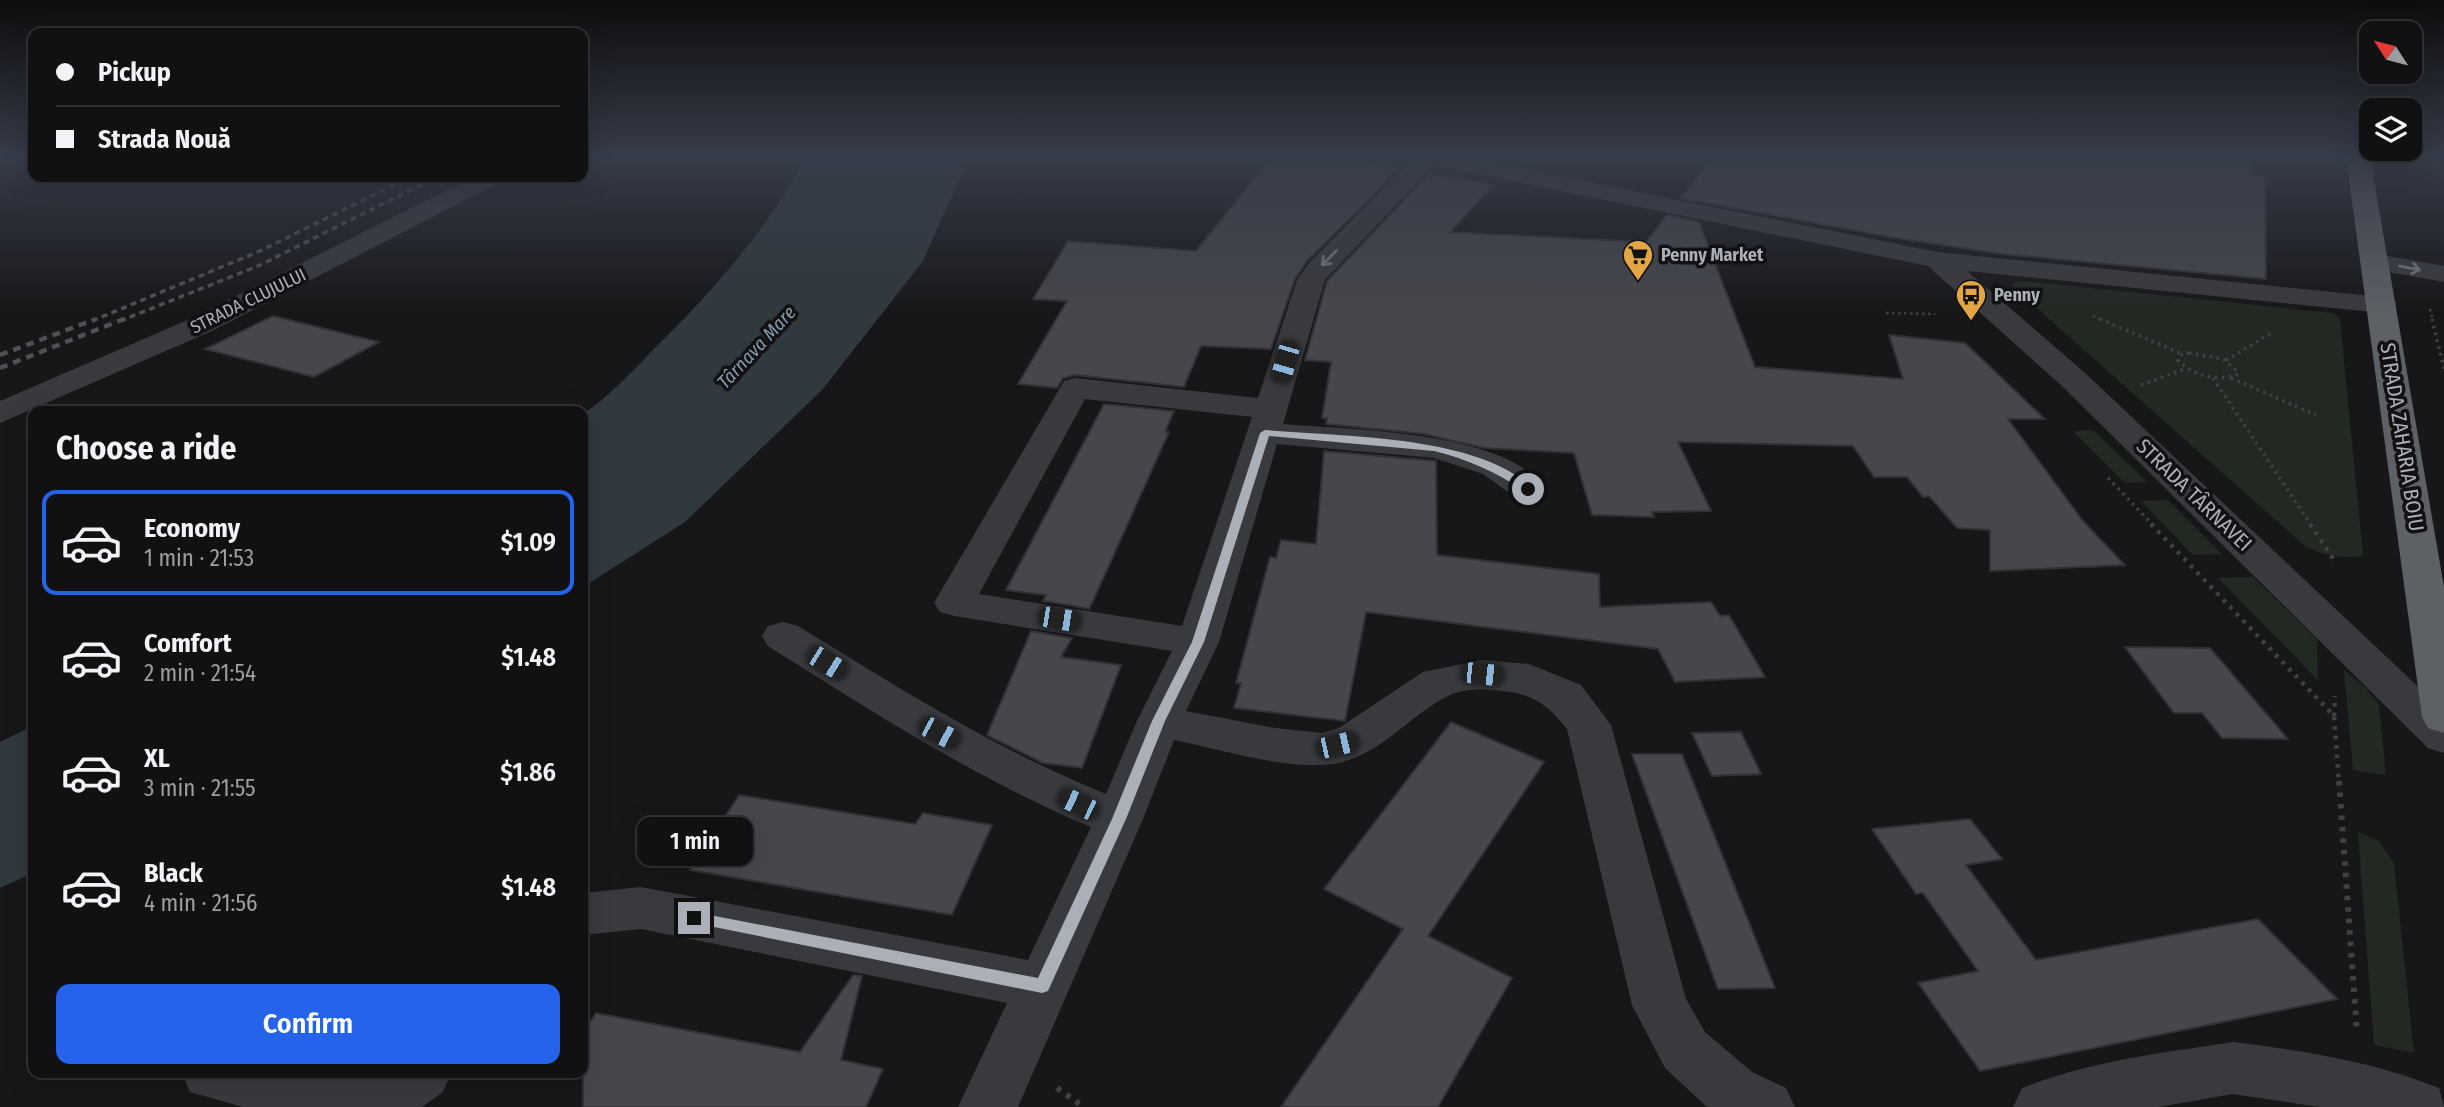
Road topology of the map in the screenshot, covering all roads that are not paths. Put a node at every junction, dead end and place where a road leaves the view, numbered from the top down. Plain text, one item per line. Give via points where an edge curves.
1 (429, 209) edge
2 (1378, 209) edge
3 (1684, 209) edge
4 (2367, 209) edge
5 (1937, 260) junction
6 (2376, 261) junction
7 (2444, 274) edge
8 (2382, 304) junction
9 (0, 412) edge
10 (1268, 421) junction
11 (1528, 489) dead end
12 (783, 636) dead end
13 (1198, 642) junction
14 (2444, 717) edge
15 (1159, 721) junction
16 (2444, 737) edge
17 (1119, 819) junction
18 (588, 913) edge
19 (1042, 986) junction
20 (233, 1078) edge
21 (415, 1078) edge
22 (988, 1107) edge
23 (1765, 1107) edge
24 (2043, 1107) edge
25 (2418, 1107) edge

1 - 9 street, STRADA CLUJULUI via 201,325
2 -> 10 street via 1311,280
3 - 5 street, STRADA TÂRNAVEI
4 - 6 highway, STRADA ZAHARIA BOIU
5 - 8 street, STRADA TÂRNAVEI
5 - 16 street, STRADA TÂRNAVEI via 2073,379
6 -> 7 street
6 - 8 highway, STRADA ZAHARIA BOIU
8 - 14 highway, STRADA ZAHARIA BOIU
10 - 11 street via 1464,454
10 - 13 street
10 - 13 street via 1075,388 954,603
12 - 17 street via 939,733 1078,804
13 - 15 street
15 - 17 street
15 - 23 street via 1322,749 1353,741 1438,681 1482,674 1530,679 1565,696 1590,725 1660,1005 1685,1050 1731,1091
17 - 19 street
18 - 19 street via 641,908
19 - 22 street
20 - 21 street via 346,1104 390,1096
24 - 25 street via 2096,1091 2234,1068 2310,1078

